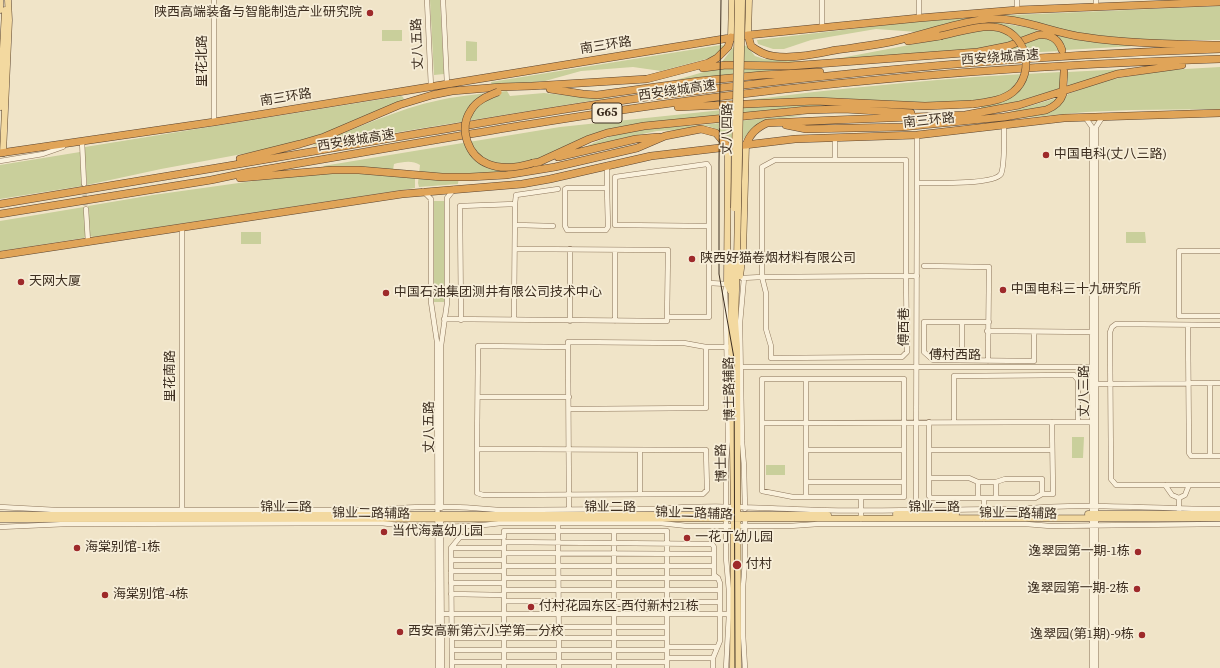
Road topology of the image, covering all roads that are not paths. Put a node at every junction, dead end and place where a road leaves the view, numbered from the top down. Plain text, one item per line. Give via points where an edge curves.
1 (0, 0) edge
2 (7, 0) edge
3 (214, 0) edge
4 (427, 0) edge
5 (444, 0) edge
6 (732, 0) edge
7 (738, 0) edge
8 (742, 0) edge
9 (749, 0) edge
10 (822, 0) edge
11 (919, 0) edge
12 (1017, 0) edge
13 (1220, 2) edge
14 (1094, 3) edge
15 (0, 10) edge
16 (1017, 10) junction
17 (919, 18) junction
18 (822, 27) junction
19 (748, 35) junction
20 (731, 37) junction
21 (898, 41) junction
22 (1220, 45) edge
23 (1220, 49) edge
24 (1062, 50) dead end
25 (1220, 60) edge
26 (900, 68) junction
27 (1064, 72) dead end
28 (647, 79) junction
29 (447, 84) junction
30 (532, 86) junction
31 (431, 87) junction
32 (500, 89) junction
33 (511, 90) junction
34 (0, 107) edge
35 (628, 109) junction
36 (989, 111) junction
37 (1220, 113) edge
38 (1103, 116) junction
39 (1085, 117) junction
40 (214, 122) junction
41 (776, 122) junction
42 (1004, 125) junction
43 (665, 136) junction
44 (917, 136) junction
45 (836, 138) junction
46 (79, 142) junction
47 (746, 145) junction
48 (728, 147) junction
49 (1, 153) edge
50 (0, 160) edge
51 (835, 160) junction
52 (536, 163) junction
53 (607, 165) junction
54 (209, 168) junction
55 (212, 180) junction
56 (917, 183) junction
57 (84, 184) tunnel mouth
58 (607, 188) junction
59 (454, 189) junction
60 (558, 189) dead end
61 (423, 191) junction
62 (0, 204) edge
63 (515, 204) junction
64 (86, 209) tunnel mouth
65 (0, 214) edge
66 (516, 225) junction
67 (553, 226) dead end
68 (709, 226) junction
69 (182, 228) junction
70 (88, 242) junction
71 (515, 249) junction
72 (570, 249) junction
73 (615, 250) junction
74 (1220, 251) edge
75 (0, 255) edge
76 (735, 258) junction
77 (924, 266) dead end
78 (906, 276) junction
79 (916, 276) junction
80 (762, 277) junction
81 (742, 278) junction
82 (709, 283) junction
83 (727, 284) junction
84 (734, 292) junction
85 (1220, 316) edge
86 (667, 317) junction
87 (444, 320) junction
88 (461, 320) junction
89 (514, 320) junction
90 (570, 321) junction
91 (615, 321) junction
92 (962, 322) junction
93 (989, 322) junction
94 (1188, 325) junction
95 (1220, 325) edge
96 (988, 331) junction
97 (1034, 332) junction
98 (1094, 332) junction
99 (568, 347) junction
100 (706, 347) junction
101 (729, 347) junction
102 (962, 360) junction
103 (988, 361) junction
104 (916, 367) junction
105 (1094, 367) junction
106 (741, 368) junction
107 (806, 379) junction
108 (1110, 383) junction
109 (1188, 383) junction
110 (1210, 383) junction
111 (1220, 383) edge
112 (1094, 384) junction
113 (478, 397) junction
114 (569, 397) junction
115 (569, 409) junction
116 (929, 422) junction
117 (954, 422) junction
118 (1052, 422) junction
119 (1078, 422) junction
120 (1094, 422) junction
121 (763, 423) junction
122 (806, 423) junction
123 (904, 423) junction
124 (916, 423) junction
125 (477, 449) junction
126 (569, 449) junction
127 (640, 450) junction
128 (806, 450) junction
129 (904, 450) junction
130 (929, 450) junction
131 (1052, 450) junction
132 (1210, 456) junction
133 (1220, 456) edge
134 (929, 478) junction
135 (806, 482) junction
136 (904, 482) junction
137 (978, 482) junction
138 (996, 482) junction
139 (1165, 485) junction
140 (1189, 485) junction
141 (1220, 485) edge
142 (640, 494) junction
143 (1042, 494) junction
144 (568, 495) junction
145 (861, 497) junction
146 (806, 498) junction
147 (978, 498) junction
148 (984, 498) junction
149 (996, 498) junction
150 (1179, 498) junction
151 (1094, 506) junction
152 (439, 507) junction
153 (726, 507) junction
154 (736, 507) junction
155 (745, 507) junction
156 (0, 508) edge
157 (1220, 509) edge
158 (569, 514) junction
159 (861, 514) junction
160 (916, 514) junction
161 (984, 514) junction
162 (1179, 514) junction
163 (1220, 514) edge
164 (0, 515) edge
165 (182, 517) junction
166 (439, 517) junction
167 (726, 517) junction
168 (745, 517) junction
169 (1094, 517) junction
170 (1220, 518) edge
171 (0, 519) edge
172 (736, 520) junction
173 (558, 521) junction
174 (1220, 524) edge
175 (439, 526) junction
176 (726, 526) junction
177 (745, 526) junction
178 (1094, 526) junction
179 (0, 527) edge
180 (558, 531) junction
181 (614, 531) junction
182 (504, 540) junction
183 (558, 543) junction
184 (614, 543) junction
185 (666, 543) junction
186 (451, 548) junction
187 (504, 551) junction
188 (558, 554) junction
189 (614, 554) junction
190 (666, 554) junction
191 (714, 554) junction
192 (451, 560) junction
193 (504, 560) junction
194 (558, 566) junction
195 (613, 566) junction
196 (667, 566) junction
197 (714, 566) junction
198 (504, 568) junction
199 (451, 571) junction
200 (504, 578) junction
201 (558, 578) junction
202 (613, 578) junction
203 (667, 578) junction
204 (718, 578) junction
205 (451, 583) junction
206 (504, 584) junction
207 (558, 590) junction
208 (614, 590) junction
209 (667, 590) junction
210 (720, 590) junction
211 (504, 592) junction
212 (451, 594) junction
213 (504, 601) junction
214 (558, 602) junction
215 (614, 602) junction
216 (667, 602) junction
217 (720, 602) junction
218 (441, 614) junction
219 (451, 614) junction
220 (504, 614) junction
221 (559, 614) junction
222 (614, 614) junction
223 (667, 614) junction
224 (720, 614) junction
225 (729, 614) junction
226 (452, 627) junction
227 (504, 627) junction
228 (559, 627) junction
229 (614, 627) junction
230 (667, 627) junction
231 (452, 638) junction
232 (504, 638) junction
233 (559, 638) junction
234 (614, 638) junction
235 (667, 638) junction
236 (717, 647) junction
237 (666, 649) junction
238 (452, 650) junction
239 (504, 650) junction
240 (559, 650) junction
241 (614, 650) junction
242 (714, 658) junction
243 (667, 660) junction
244 (452, 662) junction
245 (504, 662) junction
246 (559, 662) junction
247 (614, 662) junction
248 (438, 668) edge
249 (442, 668) edge
250 (452, 668) edge
251 (504, 668) edge
252 (559, 668) edge
253 (614, 668) edge
254 (667, 668) edge
255 (713, 668) edge
256 (726, 668) edge
257 (733, 668) edge
258 (738, 668) edge
259 (745, 668) edge
260 (1092, 668) edge
261 (1096, 668) edge

1 - 15 main road
2 - 34 main road
2 - 49 main road via 9,20
3 - 40 street, 里花北路
4 - 31 street, 丈八五路
5 - 29 street, 丈八五路
6 - 20 main road
7 - 76 main road, 丈八四路, bridge
8 - 76 main road, 丈八四路, bridge
9 - 19 main road
10 - 18 street
11 - 17 street
12 - 16 street
13 - 14 highway, 南三环路
14 - 16 highway, 南三环路
16 - 17 highway, 南三环路
17 - 18 highway, 南三环路
18 - 19 highway, 南三环路
19 - 20 highway, 南三环路
19 - 21 highway via 751,46 763,54 798,57
20 - 28 highway via 723,54 712,61
20 - 29 highway, 南三环路
21 - 22 highway via 983,19 1024,23 1082,37 1120,42
21 - 35 highway, bridge via 915,41 984,27 1003,29 1012,35 1025,51 1025,74 1021,83 1005,97 973,104 925,106 815,101
23 - 26 highway, 西安绕城高速 / G65
24 - 28 highway via 1053,37 1043,34 1008,46 978,52 789,66 726,65
25 - 35 highway, 西安绕城高速 / G65 via 966,72 772,91
25 - 36 highway via 1117,74 1038,99
26 - 33 highway via 762,74 597,94 555,89
26 - 54 highway, 西安绕城高速 / G65 via 643,98
27 - 41 highway via 1061,99 1046,110 902,127 806,130
28 - 30 highway
29 - 31 highway, 南三环路
30 - 32 highway
30 - 33 highway
31 - 40 highway, 南三环路
32 - 33 highway
32 - 52 highway, bridge via 484,98 467,117 465,133 469,148 488,164 500,167
32 - 54 highway via 452,91 432,96 399,105 324,137
35 - 55 highway, 西安绕城高速 / G65 via 256,170
36 - 41 highway via 928,117
36 - 52 highway via 938,114 844,109 807,110 644,126 589,139
37 - 38 highway, 南三环路
38 - 39 highway, 南三环路
38 - 98 street, 丈八三路 via 1096,127
39 - 42 highway, 南三环路
39 - 98 street, 丈八三路 via 1092,126
40 - 46 highway, 南三环路
41 - 47 highway via 754,130
42 - 44 highway, 南三环路
42 - 56 street via 1003,165 1000,175 996,178 983,181
43 - 48 highway via 693,130 709,130 716,133
43 - 52 highway via 636,139
43 - 55 highway via 638,148 537,171 488,177 339,170
44 - 45 highway, 南三环路
44 - 56 street, 傅西巷
45 - 47 highway, 南三环路 via 795,139
45 - 51 street
46 - 49 highway, 南三环路
46 - 50 street via 43,154
46 - 57 street
47 - 48 highway, 南三环路
47 - 81 main road
48 - 53 highway, 南三环路 via 652,156
48 - 83 main road
51 - 78 street via 906,160
51 - 80 street via 775,160 762,167
53 - 58 street
53 - 59 highway, 南三环路 via 522,184
54 - 62 highway, 西安绕城高速 / G65
55 - 65 highway, 西安绕城高速 / G65
56 - 79 street, 傅西巷
58 - 58 street via 565,189 567,230 608,228
59 - 61 highway, 南三环路
59 - 87 street, 丈八五路 via 446,198 447,303
60 - 63 street via 516,195
61 - 69 highway, 南三环路
61 - 152 street, 丈八五路 via 432,199 432,302 437,342
63 - 66 street
63 - 88 street via 460,206
64 - 70 street
66 - 67 street
66 - 71 street
68 - 68 street via 707,164 615,177 615,226
68 - 82 street
69 - 70 highway, 南三环路
69 - 165 street, 里花南路
70 - 75 highway, 南三环路
71 - 72 street
71 - 89 street
72 - 73 street
72 - 90 street
73 - 86 street via 668,250
73 - 91 street
74 - 85 street via 1179,251 1179,316
76 - 84 main road, 博士路
77 - 93 street via 989,267
78 - 79 street
78 - 80 street
78 - 80 street via 907,352 902,357 771,358 771,346 766,329 766,293
79 - 104 street, 傅西巷
80 - 81 street
81 - 84 main road
81 - 106 street, 博士路辅路
82 - 83 street
82 - 86 street via 709,317
83 - 84 main road
83 - 101 street, 博士路辅路 via 725,292
84 - 101 main road, 博士路
84 - 154 main road, 博士路 via 737,348
86 - 91 street via 667,321
87 - 88 street
87 - 152 street, 丈八五路 via 441,346
88 - 89 street
89 - 90 street
90 - 91 street
92 - 93 street
92 - 102 street
92 - 102 street via 924,322 924,352 933,360
93 - 96 street
94 - 95 street
94 - 108 street via 1116,324 1110,332
94 - 109 street
96 - 97 street
96 - 103 street
97 - 98 street
97 - 103 street via 1034,361
98 - 105 street, 丈八三路
99 - 100 street via 568,342 684,342
99 - 113 street via 478,346
99 - 114 street
100 - 101 street
100 - 115 street via 706,408
101 - 153 street, 博士路辅路
101 - 154 main road, 博士路
102 - 103 street
104 - 105 street, 傅村西路
104 - 106 street, 傅村西路
104 - 124 street, 傅西巷
105 - 112 street, 丈八三路
106 - 155 street, 博士路辅路
107 - 121 street via 762,379
107 - 122 street
107 - 123 street via 904,379
108 - 109 street
108 - 112 street
108 - 139 street via 1111,479 1116,485
109 - 110 street
109 - 132 street via 1189,453 1191,456
110 - 111 street
110 - 132 street
112 - 120 street, 丈八三路
113 - 114 street
113 - 125 street
114 - 115 street
115 - 126 street
116 - 117 street
116 - 124 street
116 - 130 street
117 - 118 street
117 - 119 street via 954,376 1074,375 1078,380
118 - 119 street
118 - 131 street
119 - 120 street
120 - 151 street, 丈八三路
121 - 122 street
121 - 146 street via 762,490
122 - 123 street
122 - 128 street
123 - 124 street
123 - 129 street
124 - 160 street, 傅西巷
125 - 126 street
125 - 144 street via 477,493
126 - 127 street
126 - 144 street
127 - 142 street
127 - 142 street via 706,450 707,490 703,494
128 - 129 street
128 - 135 street
129 - 136 street
130 - 131 street
130 - 134 street
131 - 143 street via 1053,494
132 - 133 street
134 - 137 street via 969,478
134 - 147 street via 931,498
135 - 136 street
135 - 146 street
136 - 145 street via 904,497
137 - 138 street
137 - 147 street
138 - 143 street via 1005,479 1042,479
138 - 149 street
139 - 140 street
139 - 150 street via 1172,495
140 - 141 street
140 - 150 street via 1185,495
142 - 144 street
143 - 149 street via 1035,498
144 - 158 street
145 - 146 street
145 - 159 street
147 - 148 street
148 - 149 street
148 - 161 street
150 - 162 street
151 - 161 street, 锦业二路辅路 via 1044,507
151 - 162 street, 锦业二路辅路 via 1147,507
151 - 169 street, 丈八三路
152 - 158 street, 锦业二路辅路
152 - 165 street, 锦业二路辅路
152 - 166 street, 丈八五路
153 - 154 street, 锦业二路辅路
153 - 158 street, 锦业二路辅路 via 681,507
153 - 167 street, 博士路辅路
154 - 155 street, 锦业二路辅路
154 - 172 main road, 博士路
155 - 159 street, 锦业二路辅路
155 - 168 street, 博士路辅路
156 - 165 street, 锦业二路辅路
157 - 162 street, 锦业二路辅路
158 - 166 main road, 锦业二路
158 - 167 main road, 锦业二路
158 - 173 main road, 锦业二路
159 - 160 main road, 锦业二路
159 - 168 main road, 锦业二路
160 - 161 main road, 锦业二路
161 - 169 main road, 锦业二路
162 - 163 main road, 锦业二路
162 - 169 main road, 锦业二路
162 - 170 main road, 锦业二路
164 - 165 main road, 锦业二路
165 - 166 main road, 锦业二路
165 - 171 main road, 锦业二路
165 - 175 street, 锦业二路辅路
165 - 179 street, 锦业二路辅路
166 - 173 main road, 锦业二路
166 - 175 street, 丈八五路
167 - 172 main road, 锦业二路
167 - 176 street, 博士路辅路
168 - 172 main road, 锦业二路
168 - 177 street, 博士路辅路
169 - 178 street, 丈八三路
172 - 176 street, 锦业二路辅路
172 - 177 street, 锦业二路辅路
172 - 257 main road, 博士路
172 - 258 main road, 博士路
173 - 175 street, 锦业二路辅路
173 - 176 street, 锦业二路辅路
173 - 180 street
174 - 178 street, 锦业二路辅路
175 - 218 street, 丈八五路
175 - 248 street, 丈八五路
176 - 225 street, 博士路辅路
177 - 178 street, 锦业二路辅路
177 - 259 street, 博士路辅路
178 - 260 street, 丈八三路
178 - 261 street, 丈八三路
180 - 181 street
180 - 182 street via 504,531
180 - 183 street
181 - 184 street
181 - 185 street via 666,531
182 - 183 street
182 - 186 street via 460,537
182 - 187 street
183 - 184 street
183 - 188 street
184 - 185 street
184 - 189 street
185 - 190 street
185 - 191 street via 712,544
186 - 187 street
186 - 192 street
187 - 188 street
187 - 193 street
188 - 189 street
188 - 194 street
189 - 190 street
189 - 195 street
190 - 191 street
190 - 196 street
191 - 197 street
192 - 193 street
192 - 199 street
193 - 198 street
194 - 195 street
194 - 198 street
194 - 201 street
195 - 196 street
195 - 202 street
196 - 197 street
196 - 203 street
197 - 204 street via 714,575
198 - 199 street
198 - 200 street
199 - 205 street
200 - 201 street
200 - 206 street
201 - 202 street
201 - 207 street
202 - 203 street
202 - 208 street
203 - 204 street
203 - 209 street
204 - 210 street
205 - 206 street
205 - 212 street
206 - 211 street
207 - 208 street
207 - 211 street
207 - 214 street
208 - 209 street
208 - 215 street
209 - 210 street
209 - 216 street
210 - 217 street
211 - 212 street
211 - 213 street
212 - 219 street
213 - 214 street
213 - 220 street
214 - 215 street
214 - 221 street
215 - 216 street
215 - 222 street
216 - 217 street
216 - 223 street
217 - 224 street
218 - 219 street
218 - 249 street, 丈八五路
219 - 220 street
219 - 226 street
220 - 221 street
220 - 227 street
221 - 222 street
221 - 228 street
222 - 223 street
222 - 229 street
223 - 224 street
223 - 230 street
224 - 225 street
224 - 236 street via 720,641
225 - 256 street, 博士路辅路
226 - 227 street
226 - 231 street
227 - 228 street
227 - 232 street
228 - 229 street
228 - 233 street
229 - 230 street
229 - 234 street
230 - 235 street
231 - 232 street
231 - 238 street
232 - 233 street
232 - 239 street
233 - 234 street
233 - 240 street
234 - 235 street
234 - 241 street
235 - 237 street
236 - 237 street
236 - 242 street
237 - 241 street
237 - 243 street
238 - 239 street
238 - 244 street
239 - 240 street
239 - 245 street
240 - 241 street
240 - 246 street
241 - 247 street
242 - 243 street
242 - 255 street
243 - 247 street
243 - 254 street
244 - 245 street
244 - 250 street
245 - 246 street
245 - 251 street
246 - 247 street
246 - 252 street
247 - 253 street

